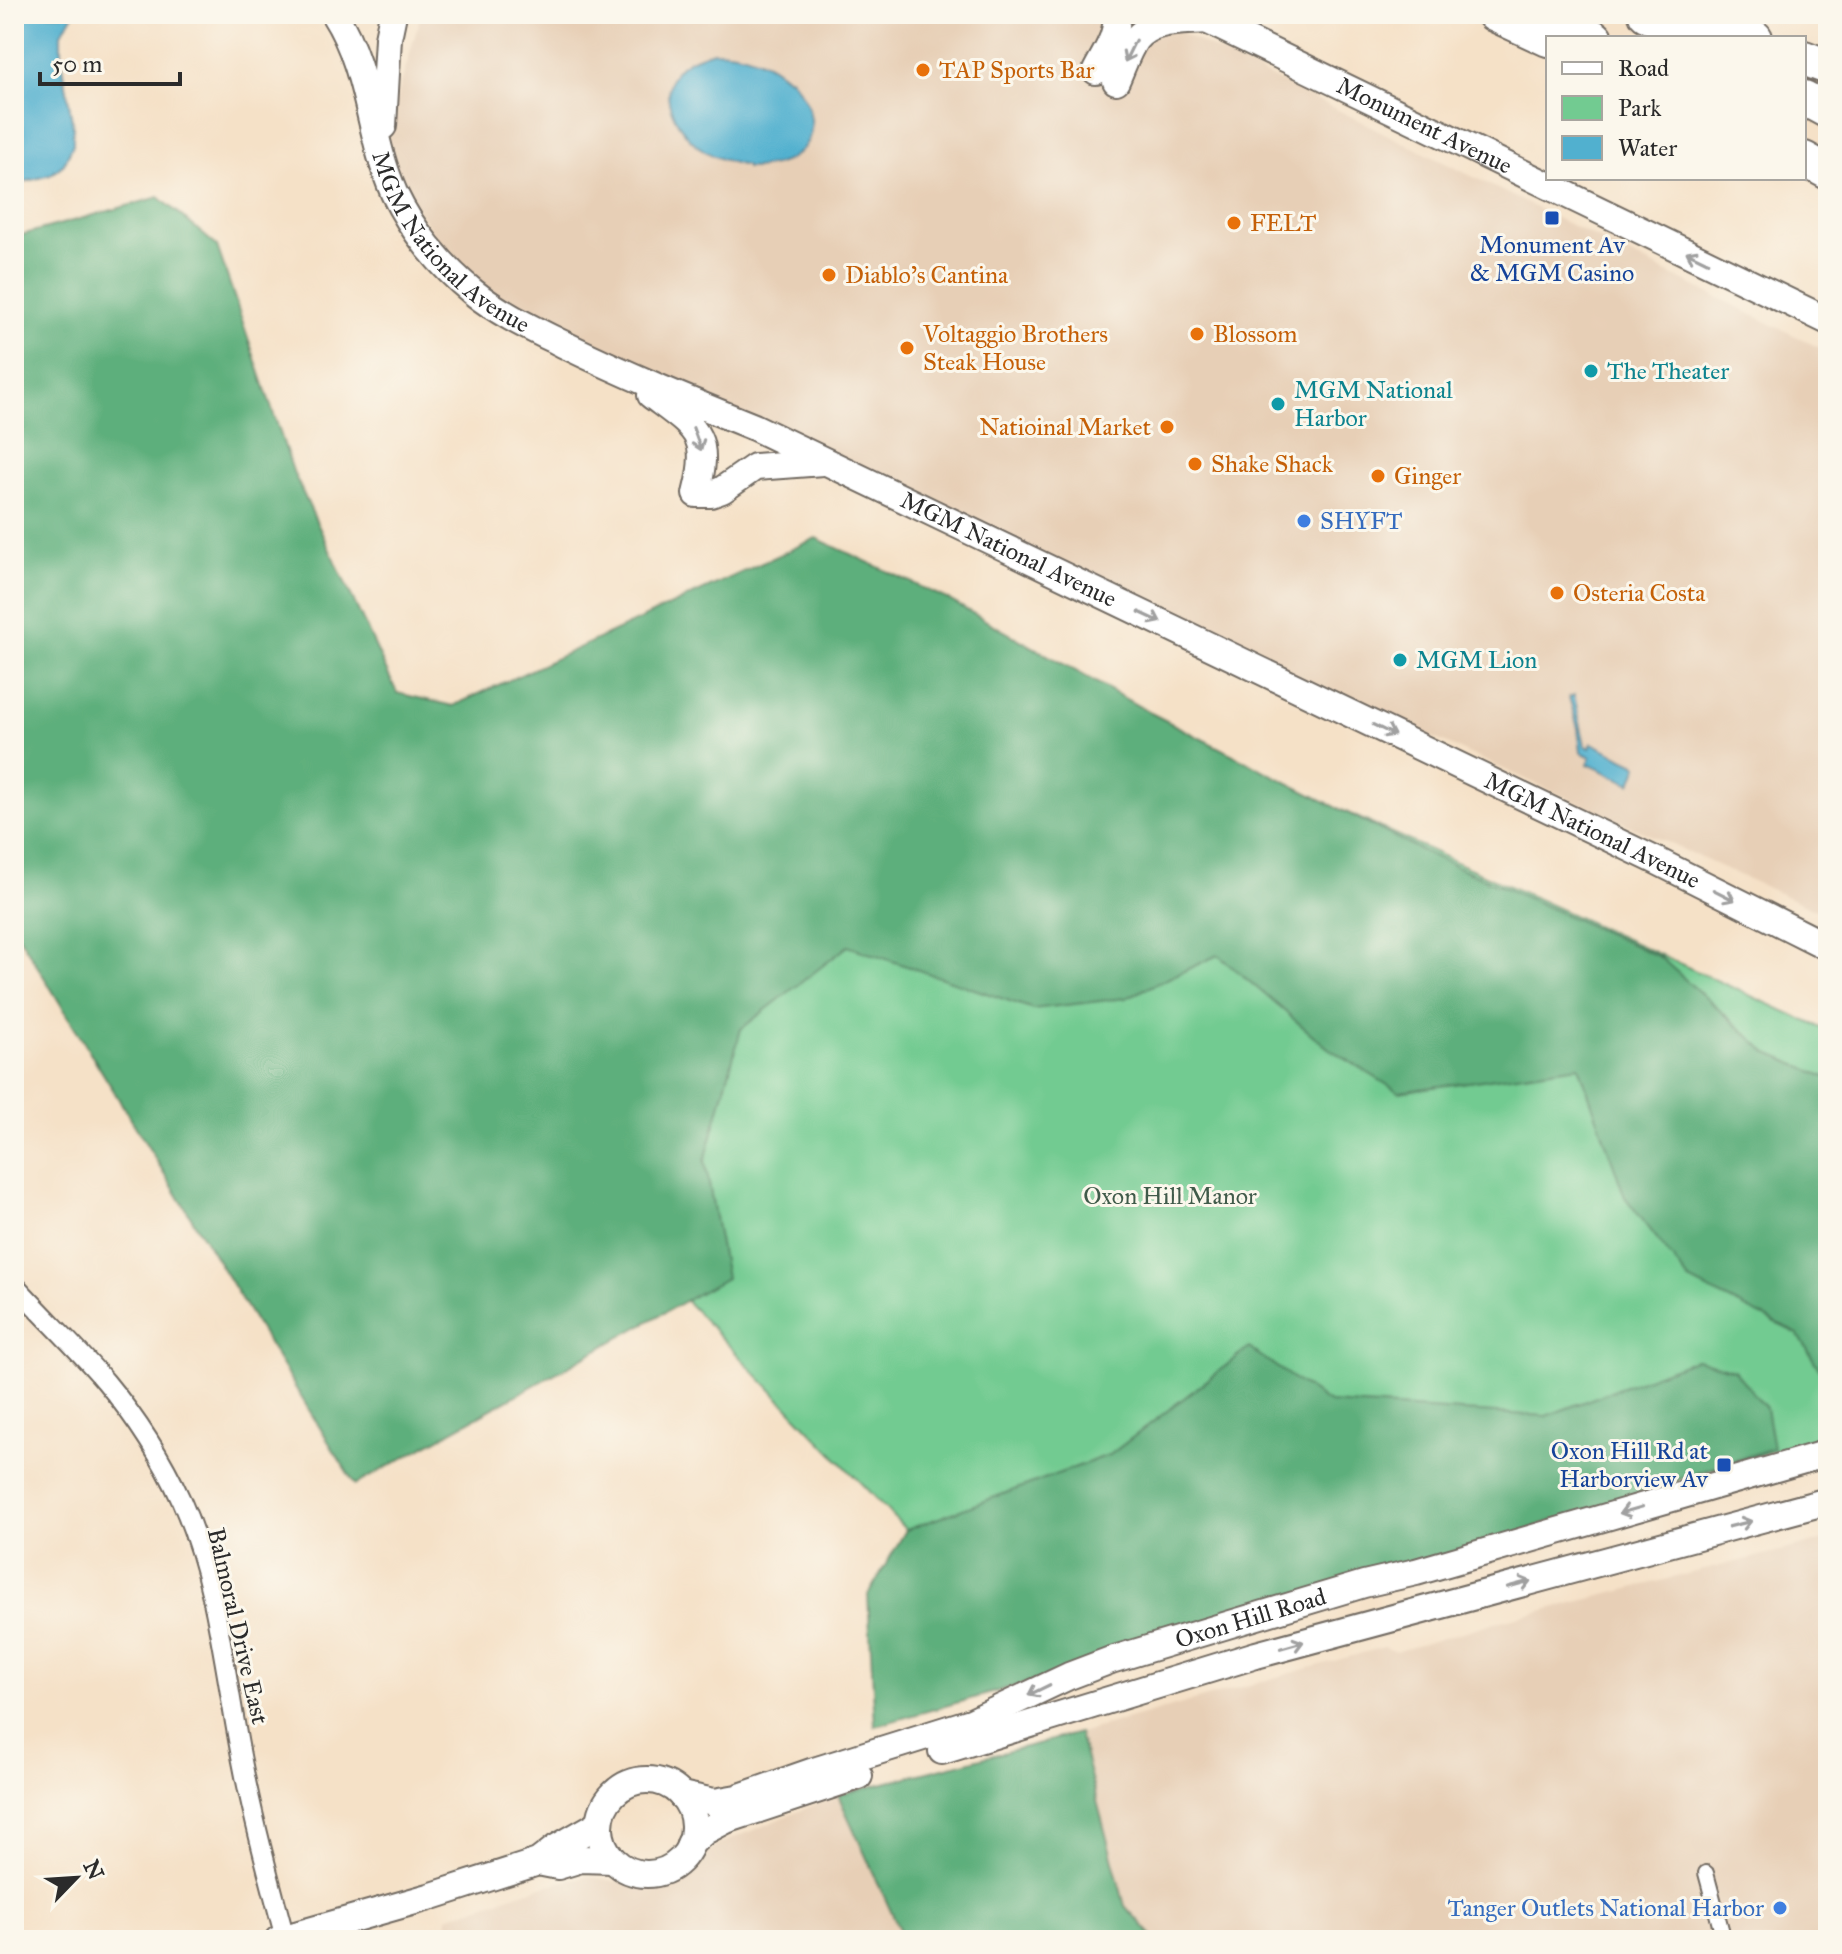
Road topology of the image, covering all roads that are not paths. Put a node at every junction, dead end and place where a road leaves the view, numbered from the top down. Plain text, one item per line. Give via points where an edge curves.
1 (334, 14) edge
2 (393, 14) edge
3 (1116, 14) edge
4 (1494, 14) edge
5 (1552, 14) edge
6 (1646, 14) edge
7 (1695, 14) edge
8 (1200, 17) edge
9 (1591, 36) edge
10 (1687, 36) edge
11 (1750, 36) edge
12 (1546, 38) edge
13 (1806, 59) edge
14 (1828, 67) edge
15 (1806, 99) edge
16 (1828, 111) edge
17 (381, 155) junction
18 (1806, 160) edge
19 (1828, 172) edge
20 (1828, 321) edge
21 (618, 371) junction
22 (826, 462) junction
23 (1828, 947) edge
24 (14, 1284) edge
25 (1828, 1453) edge
26 (1828, 1501) edge
27 (681, 1795) junction
28 (600, 1823) junction
29 (690, 1844) junction
30 (613, 1860) junction
31 (538, 1862) junction
32 (1706, 1873) dead end
33 (281, 1939) edge
34 (1724, 1940) edge

1 - 17 main road, MGM National Avenue via 356,58
2 - 17 main road
8 -> 3 main road via 1144,32 1106,76
4 - 12 highway
5 - 9 highway
6 - 10 highway
7 - 11 highway
20 -> 8 main road, Monument Avenue
13 - 14 highway
15 - 16 highway
17 - 21 main road, MGM National Avenue via 412,227 474,293
18 - 19 highway
21 - 22 main road, MGM National Avenue
21 -> 22 main road via 697,433 702,453 696,494 722,490 755,467
22 -> 23 main road, MGM National Avenue
24 - 33 street, Balmoral Drive East via 105,1381 147,1438 180,1498 209,1586
25 -> 27 main road, Oxon Hill Road via 1111,1660 971,1722 737,1798 714,1802
29 -> 26 main road, Oxon Hill Road via 726,1820 1080,1708
27 - 28 main road via 663,1783 642,1780 621,1787 606,1802
27 - 29 main road via 691,1810
28 - 30 main road via 603,1845
28 - 31 main road
29 - 30 main road via 680,1860 647,1874
30 - 31 main road via 581,1859 558,1866
31 - 33 main road
32 - 34 street

